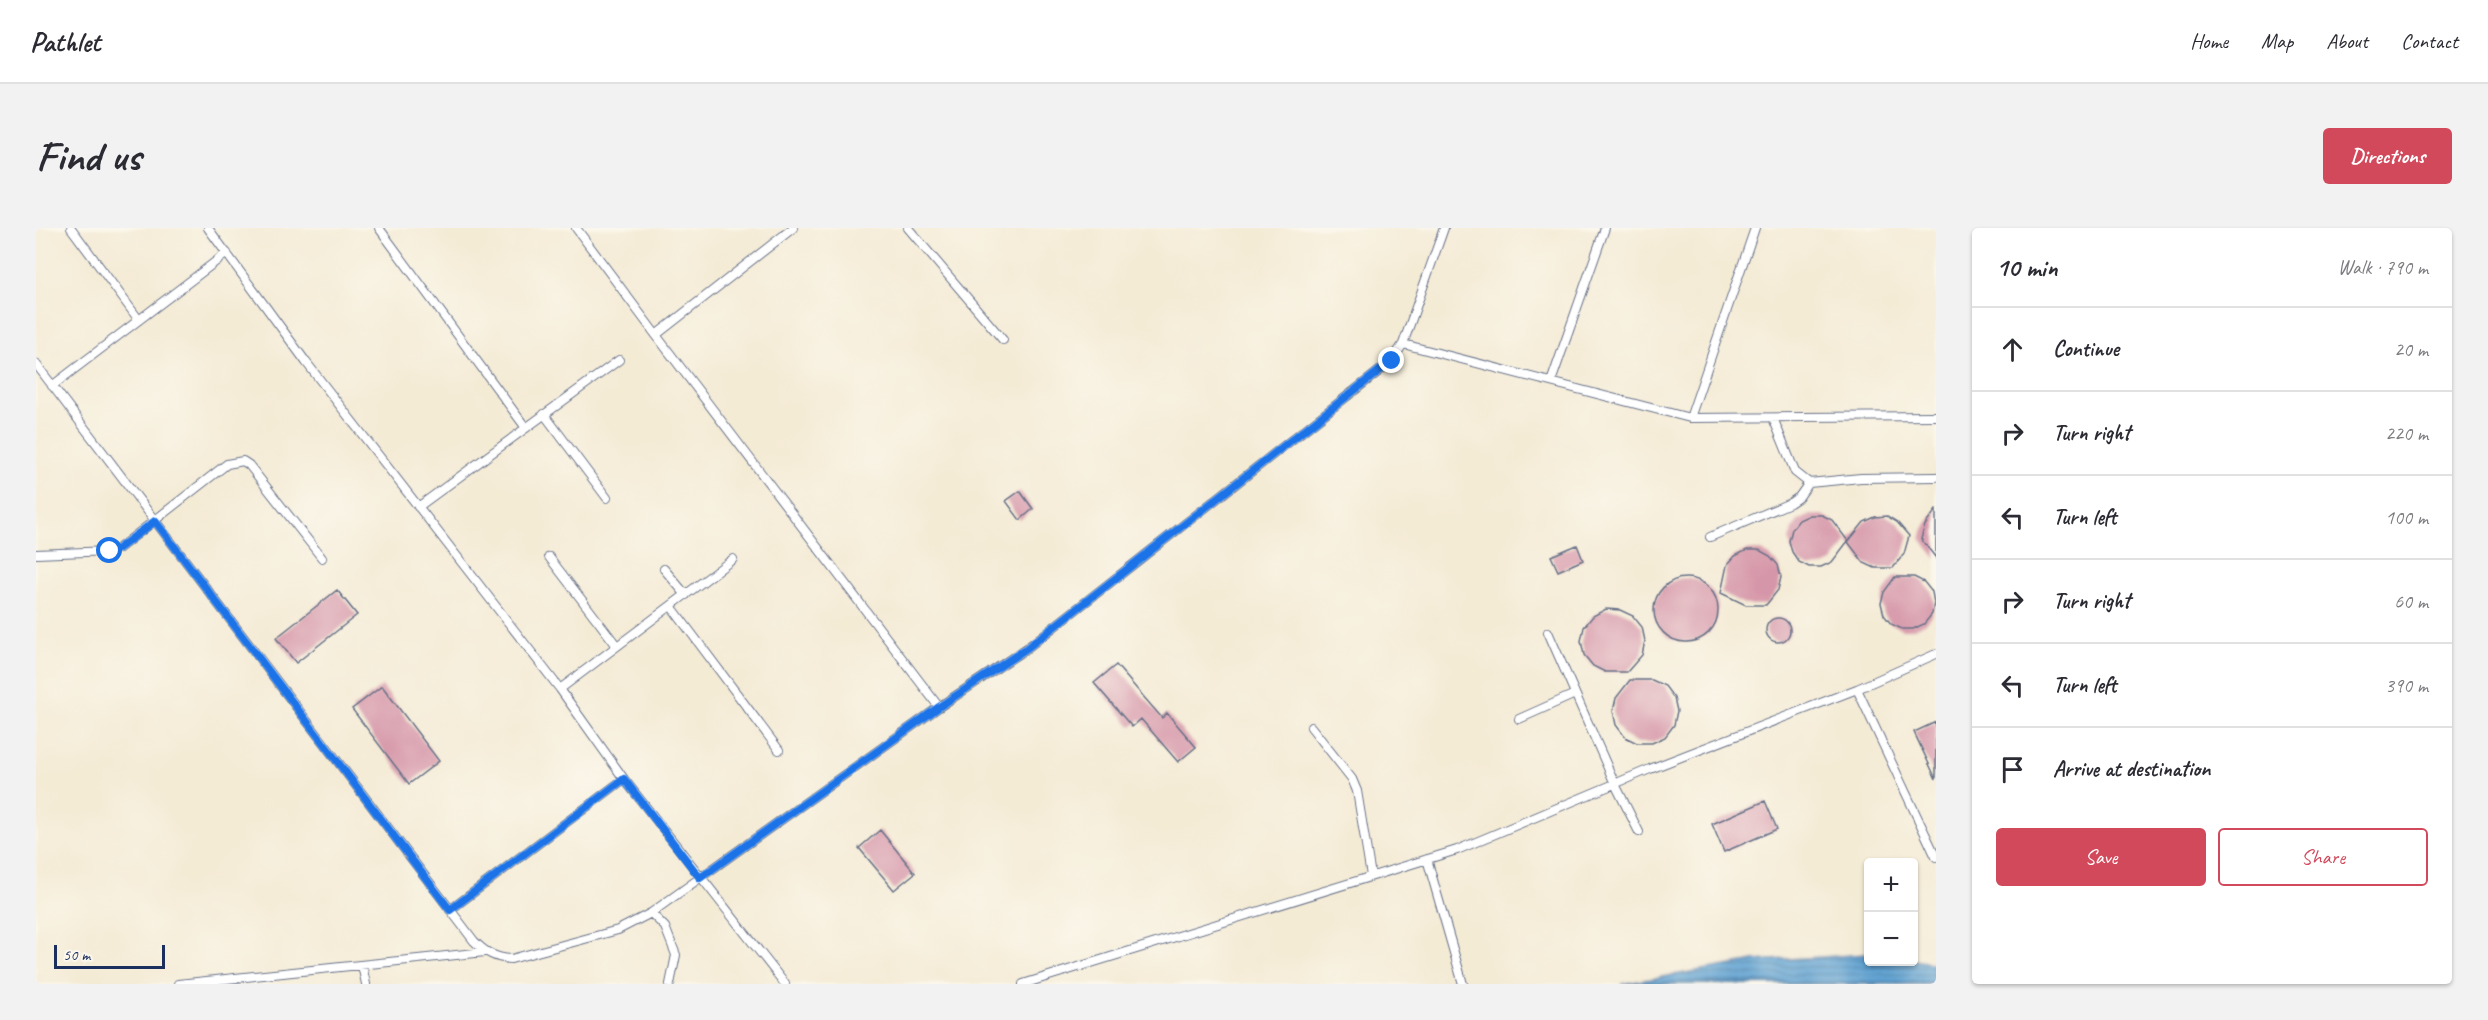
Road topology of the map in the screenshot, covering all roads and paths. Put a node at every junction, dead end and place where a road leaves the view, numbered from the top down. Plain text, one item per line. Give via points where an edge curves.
1 (71, 228) edge
2 (208, 228) edge
3 (379, 228) edge
4 (576, 228) edge
5 (793, 228) edge
6 (908, 228) edge
7 (1444, 228) edge
8 (1605, 228) edge
9 (1755, 228) edge
10 (227, 253) junction
11 (139, 320) junction
12 (656, 335) junction
13 (1003, 340) dead end
14 (1403, 344) junction
15 (618, 360) dead end
16 (36, 364) edge
17 (1551, 382) junction
18 (52, 386) junction
19 (544, 414) junction
20 (1936, 416) edge
21 (1690, 418) junction
22 (1773, 418) junction
23 (526, 428) junction
24 (1936, 477) edge
25 (1809, 483) junction
26 (607, 498) dead end
27 (417, 507) junction
28 (155, 521) junction
29 (1710, 537) dead end
30 (36, 554) edge
31 (549, 557) dead end
32 (322, 558) dead end
33 (733, 559) dead end
34 (664, 569) dead end
35 (686, 595) junction
36 (671, 606) junction
37 (1548, 633) dead end
38 (617, 646) junction
39 (1936, 654) edge
40 (560, 689) junction
41 (1857, 689) junction
42 (1575, 694) junction
43 (939, 707) junction
44 (1519, 719) dead end
45 (1311, 727) dead end
46 (779, 750) dead end
47 (624, 779) junction
48 (1615, 784) junction
49 (1639, 832) dead end
50 (1936, 857) edge
51 (1427, 859) junction
52 (1371, 876) junction
53 (700, 878) junction
54 (450, 910) junction
55 (651, 913) junction
56 (485, 952) junction
57 (362, 965) junction
58 (178, 984) edge
59 (366, 984) edge
60 (670, 984) edge
61 (786, 984) edge
62 (1023, 984) edge
63 (1463, 984) edge

1 - 11 lane
2 - 10 lane
3 - 23 lane
4 - 12 lane
5 - 12 lane
6 - 13 lane
7 - 14 lane
8 - 17 lane
9 - 21 lane
10 - 11 lane
10 - 27 lane
11 - 18 lane
12 - 43 lane
14 - 17 lane
14 - 43 lane via 1392,361 1027,648
15 - 19 lane
16 - 18 lane
17 - 21 lane
18 - 28 lane
19 - 23 lane
19 - 26 lane
20 - 22 lane
21 - 22 lane
22 - 25 lane via 1795,472
23 - 27 lane
24 - 25 lane
25 - 29 lane via 1790,503
27 - 40 lane
28 - 30 lane via 118,549
28 - 32 lane via 227,464 243,461
28 - 54 lane
31 - 38 lane
33 - 35 lane
34 - 35 lane
35 - 36 lane
36 - 38 lane
36 - 46 lane
37 - 42 lane
38 - 40 lane
39 - 41 lane
40 - 47 lane
41 - 48 lane
41 - 50 lane
42 - 44 lane
42 - 48 lane
43 - 53 lane
45 - 52 lane via 1357,791
47 - 53 lane
47 - 54 lane
48 - 49 lane
48 - 51 lane via 1499,834
51 - 52 lane
51 - 63 lane
52 - 62 lane
53 - 55 lane
53 - 61 lane
54 - 56 lane
55 - 56 lane via 618,930 533,954 511,959
55 - 60 lane via 665,927 676,955
56 - 57 lane
57 - 58 lane
57 - 59 lane

